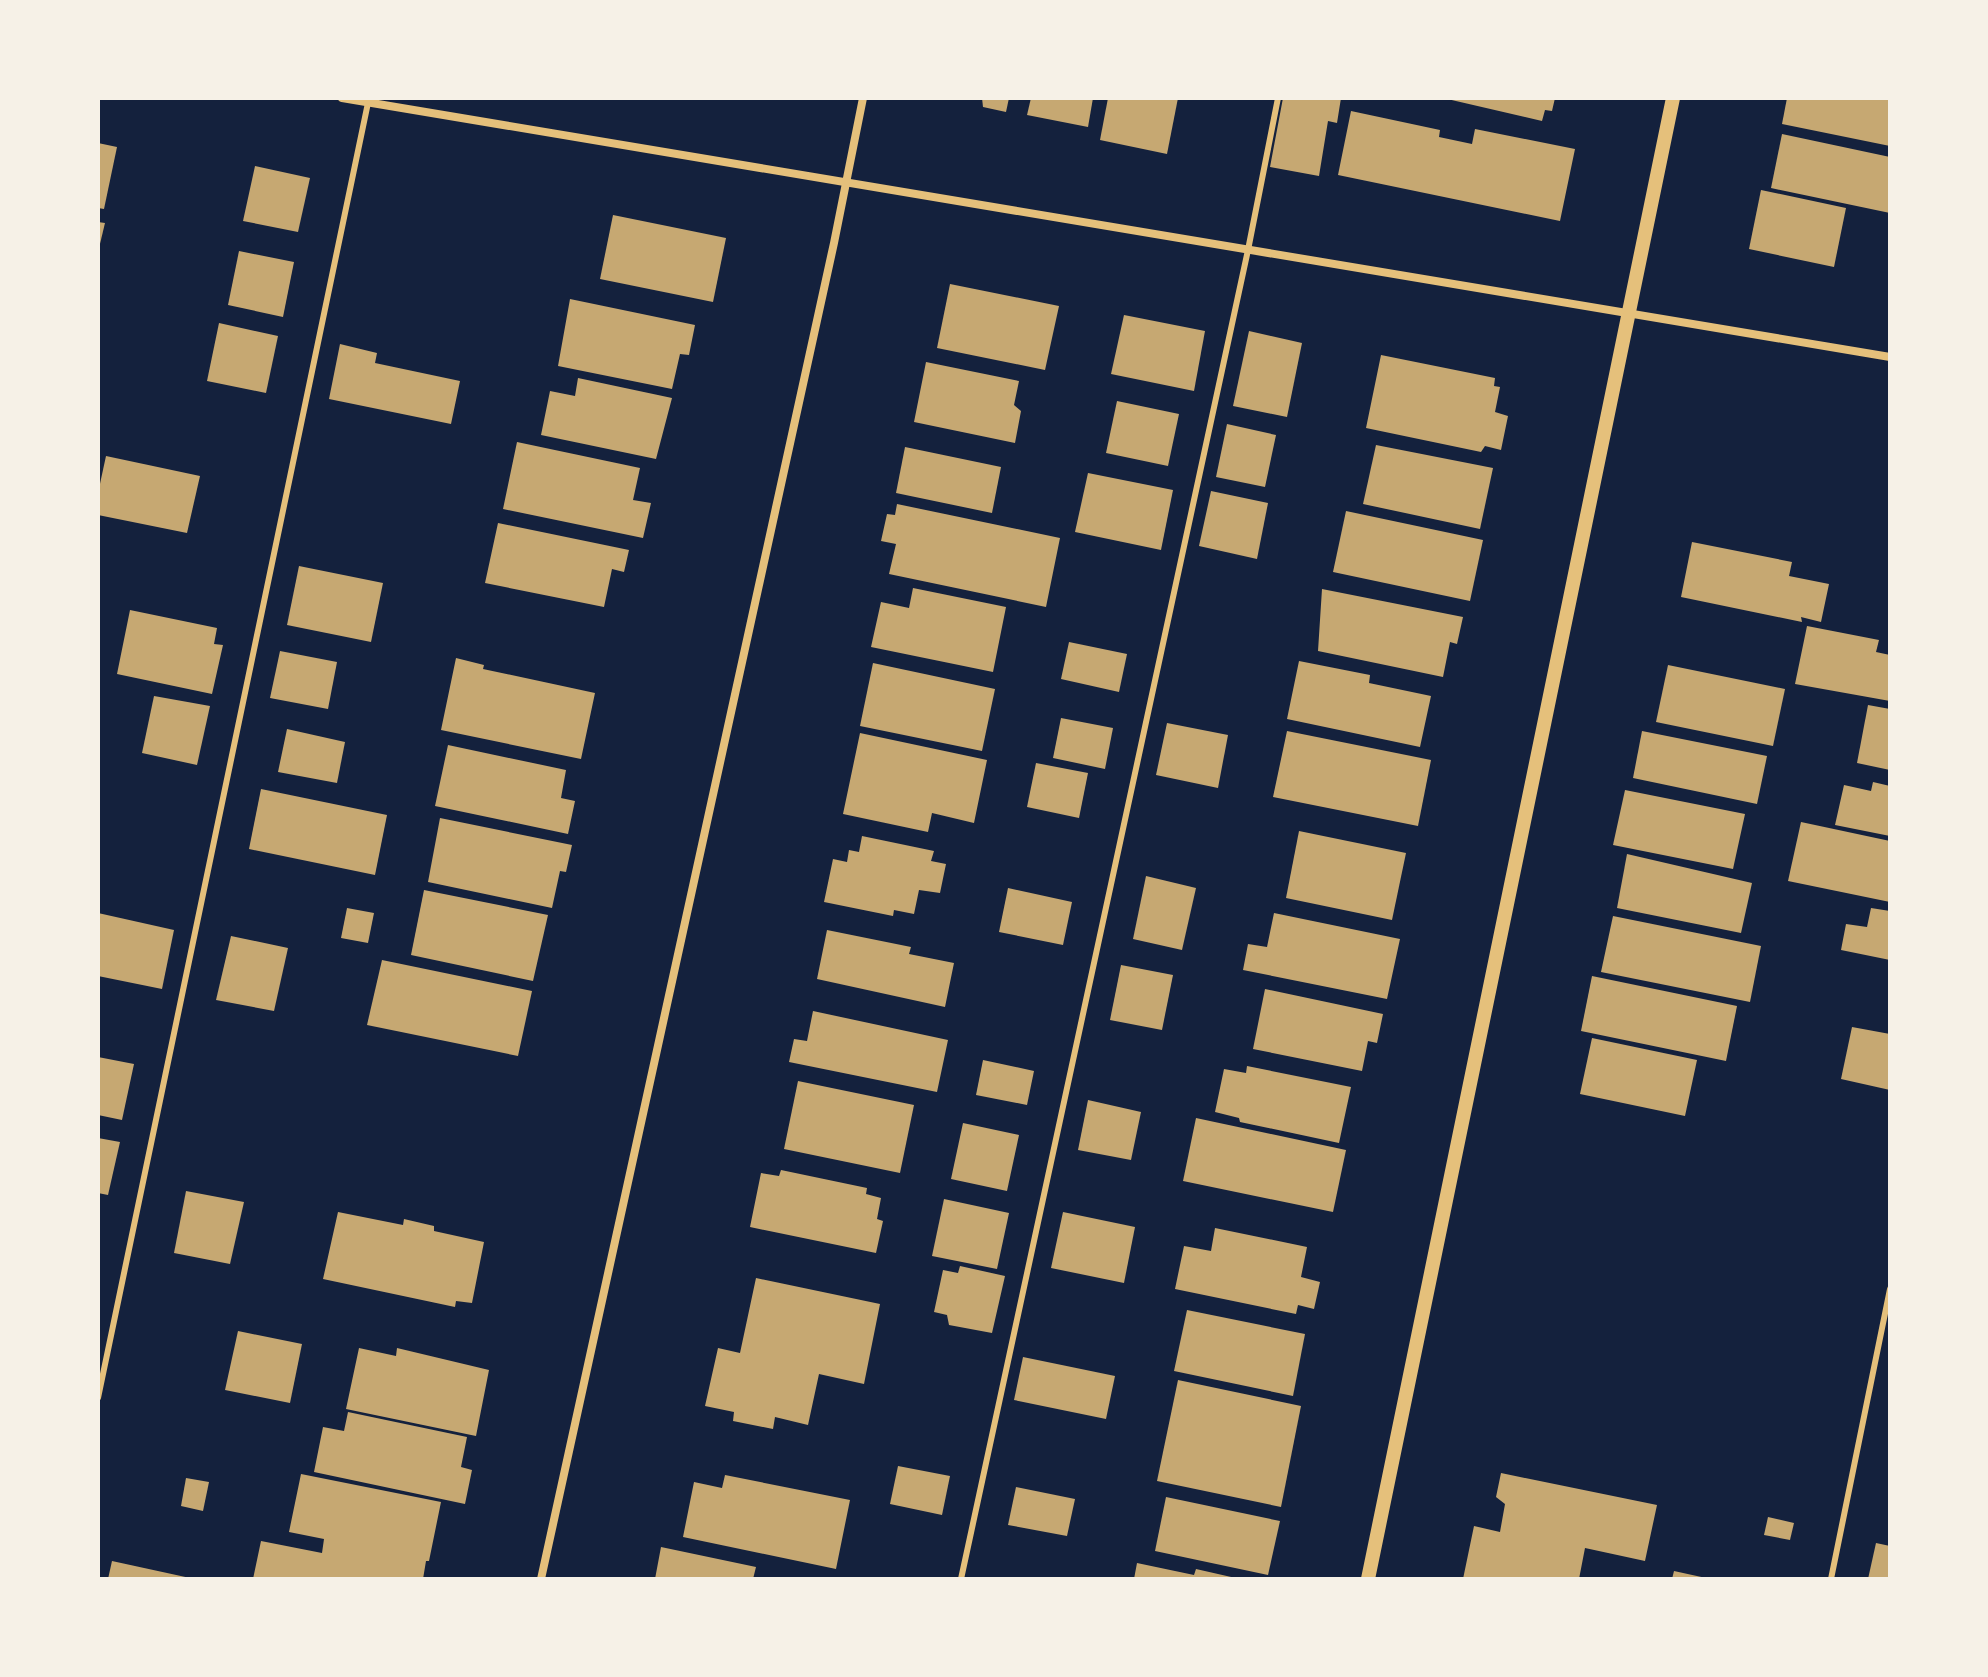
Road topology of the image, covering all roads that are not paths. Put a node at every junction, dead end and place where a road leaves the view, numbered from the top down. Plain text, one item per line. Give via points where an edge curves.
1 (342, 98) edge
2 (863, 98) edge
3 (1278, 98) edge
4 (1673, 98) edge
5 (368, 100) edge
6 (847, 183) junction
7 (1248, 250) junction
8 (1628, 312) junction
9 (1890, 357) edge
10 (1890, 1289) edge
11 (98, 1398) edge
12 (541, 1579) edge
13 (961, 1579) edge
14 (1368, 1579) edge
15 (1831, 1579) edge

1 - 5 street
2 - 6 street
3 - 7 lane
4 - 8 street
5 - 6 street
5 - 11 lane
6 - 7 street
6 - 12 street
7 - 8 street
7 - 13 lane
8 - 9 street
8 - 14 street
10 - 15 lane

